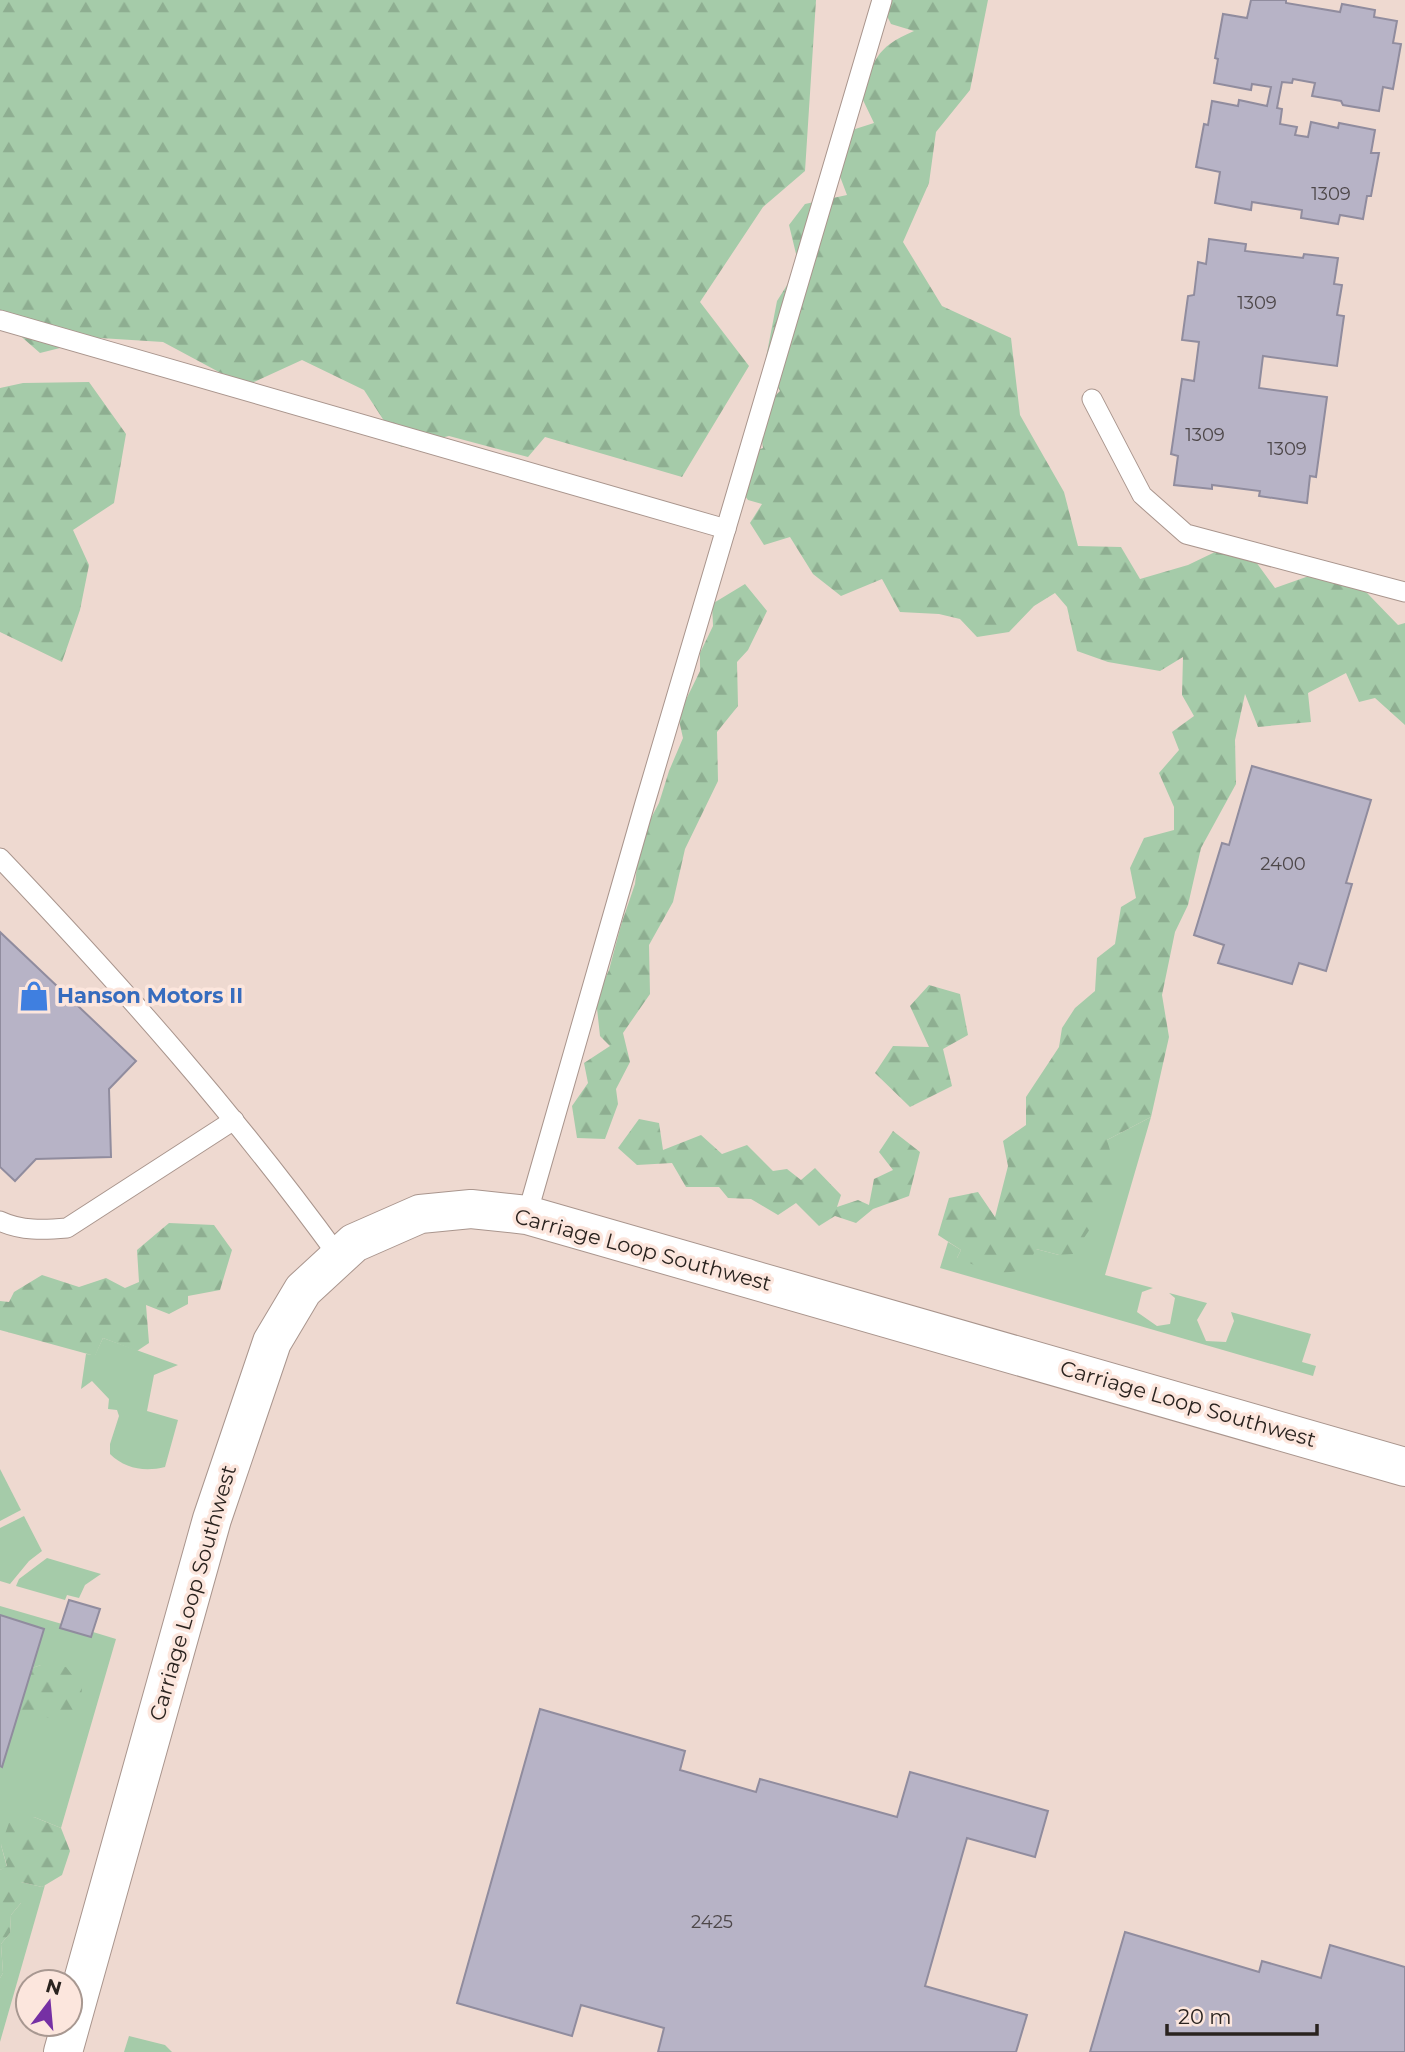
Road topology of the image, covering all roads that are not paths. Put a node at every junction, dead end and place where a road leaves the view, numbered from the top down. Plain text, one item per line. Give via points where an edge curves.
1 (882, 0) edge
2 (0, 320) edge
3 (1092, 399) dead end
4 (726, 529) junction
5 (1405, 592) edge
6 (0, 858) edge
7 (234, 1120) junction
8 (527, 1215) junction
9 (0, 1221) edge
10 (339, 1257) junction
11 (1405, 1467) edge
12 (63, 2052) edge

1 - 4 lane
2 - 4 lane
3 - 5 lane via 1142,495 1186,534
4 - 8 lane
6 - 7 lane via 172,1045
7 - 9 lane via 67,1228 42,1230
7 - 10 lane
8 - 10 street, Carriage Loop Southwest via 471,1209 420,1214 354,1243
8 - 11 street, Carriage Loop Southwest
10 - 12 street, Carriage Loop Southwest via 303,1290 272,1342 212,1519

